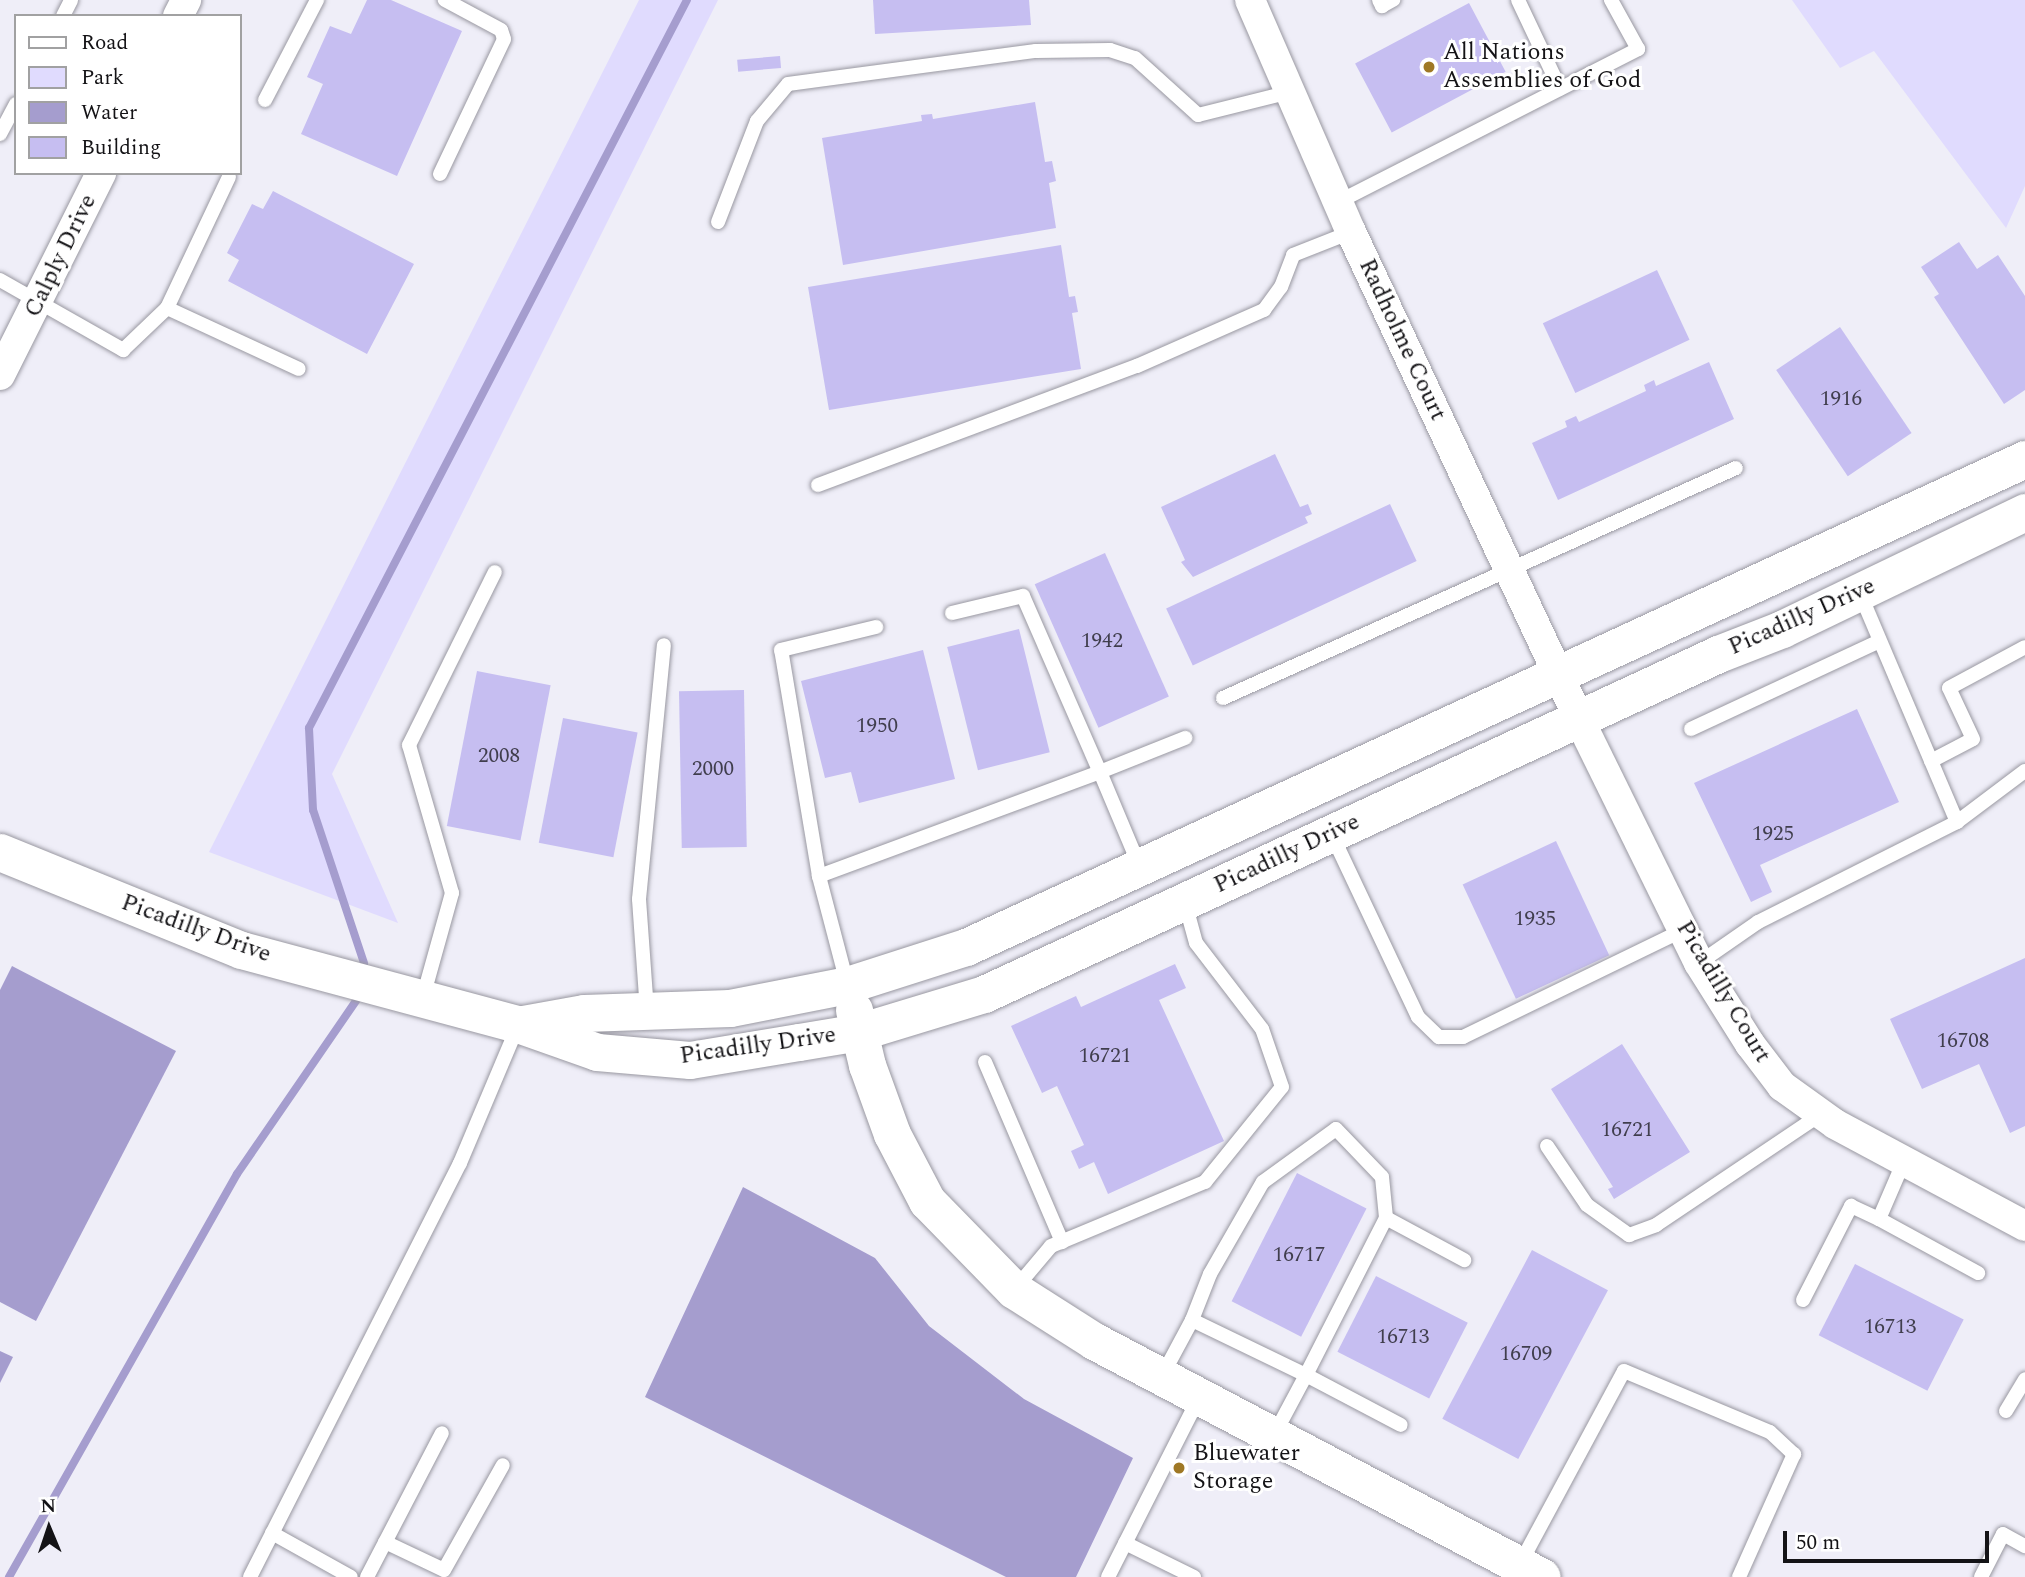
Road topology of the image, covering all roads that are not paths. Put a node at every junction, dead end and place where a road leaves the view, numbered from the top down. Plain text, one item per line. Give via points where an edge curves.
1 (317, 0) edge
2 (445, 0) edge
3 (1250, 0) edge
4 (1379, 0) edge
5 (1393, 0) edge
6 (1518, 0) edge
7 (1611, 0) edge
8 (1560, 89) junction
9 (1290, 92) junction
10 (265, 100) dead end
11 (14, 108) edge
12 (0, 134) edge
13 (440, 174) dead end
14 (100, 175) edge
15 (229, 177) dead end
16 (1338, 202) junction
17 (718, 222) dead end
18 (1351, 232) junction
19 (0, 280) edge
20 (39, 302) junction
21 (167, 307) junction
22 (299, 369) dead end
23 (0, 375) edge
24 (2025, 460) edge
25 (1736, 468) dead end
26 (818, 485) dead end
27 (2025, 512) edge
28 (1509, 568) junction
29 (495, 572) dead end
30 (1859, 592) junction
31 (951, 613) dead end
32 (876, 627) dead end
33 (1880, 641) junction
34 (664, 645) dead end
35 (2025, 647) edge
36 (1560, 677) junction
37 (1223, 698) dead end
38 (1579, 719) junction
39 (1691, 729) dead end
40 (1185, 738) dead end
41 (1931, 761) junction
42 (2025, 771) edge
43 (1100, 772) junction
44 (1957, 822) junction
45 (1331, 833) junction
46 (0, 852) edge
47 (1140, 867) junction
48 (819, 876) junction
49 (1185, 901) junction
50 (1684, 930) junction
51 (1699, 962) junction
52 (848, 985) junction
53 (422, 998) junction
54 (647, 1012) junction
55 (518, 1024) junction
56 (859, 1032) junction
57 (985, 1062) dead end
58 (1821, 1114) junction
59 (1547, 1146) dead end
60 (1904, 1161) junction
61 (1386, 1219) junction
62 (1879, 1219) junction
63 (2025, 1226) edge
64 (1062, 1242) junction
65 (1464, 1260) dead end
66 (1978, 1273) dead end
67 (1014, 1290) junction
68 (1803, 1300) dead end
69 (1192, 1320) junction
70 (1306, 1375) junction
71 (1161, 1377) junction
72 (2025, 1379) edge
73 (1200, 1397) junction
74 (2006, 1411) dead end
75 (1401, 1425) dead end
76 (442, 1433) dead end
77 (1273, 1436) junction
78 (503, 1465) dead end
79 (272, 1533) junction
80 (385, 1542) junction
81 (1125, 1543) junction
82 (2025, 1546) edge
83 (1531, 1571) edge
84 (250, 1577) edge
85 (351, 1577) edge
86 (367, 1577) edge
87 (1108, 1577) edge
88 (1194, 1577) edge
89 (1740, 1577) edge
90 (1981, 1577) edge

1 - 10 lane
2 - 13 lane via 501,30 504,39
3 - 9 street, Radholme Court
4 - 5 lane via 1382,6
6 - 8 lane
7 - 8 lane via 1637,49
8 - 16 lane
9 - 16 street, Radholme Court
9 - 17 lane via 1198,115 1135,58 1110,50 1036,51 788,84 757,121
11 - 12 lane
14 - 20 street, Calply Drive
15 - 21 lane
16 - 18 street, Radholme Court
18 - 26 lane via 1293,255 1281,287 1264,310 1137,366
18 - 28 street, Radholme Court
19 - 20 lane
20 - 21 lane via 123,349
20 - 23 street, Calply Drive
21 - 22 lane
24 - 36 street, Picadilly Drive
25 - 28 lane
27 - 30 street, Picadilly Drive
28 - 36 street, Radholme Court
28 - 37 lane
29 - 53 lane via 409,745 452,892
30 - 33 lane
30 - 38 street, Picadilly Drive
31 - 43 lane via 1023,596
32 - 48 lane via 781,650
33 - 39 lane
33 - 41 lane
34 - 54 lane via 639,899
35 - 41 lane via 1949,688 1973,739
36 - 38 street, Picadilly Court
36 - 47 street, Picadilly Drive
38 - 45 street, Picadilly Drive
38 - 50 street, Picadilly Court
40 - 43 lane
41 - 44 lane
42 - 44 lane
43 - 47 lane
43 - 48 lane
44 - 51 lane via 1758,922
45 - 49 street, Picadilly Drive
45 - 50 lane via 1419,1017 1439,1037 1462,1037
46 - 53 street, Picadilly Drive via 241,950
47 - 52 street, Picadilly Drive via 966,947
48 - 52 lane
49 - 56 street, Picadilly Drive via 984,994
49 - 64 lane via 1196,943 1262,1029 1282,1087 1205,1182
50 - 51 street, Picadilly Court
51 - 58 street, Picadilly Court via 1782,1086
52 - 54 street, Picadilly Drive via 730,1008
52 - 56 street
53 - 55 street, Picadilly Drive
54 - 55 street, Picadilly Drive via 584,1013
55 - 56 street, Picadilly Drive via 597,1052 690,1060
55 - 79 lane via 460,1163
56 - 67 street via 892,1134 927,1201
57 - 64 lane
58 - 59 lane via 1656,1225 1629,1235 1587,1205
58 - 60 street, Picadilly Court
60 - 62 lane
60 - 63 street, Picadilly Court
61 - 65 lane
61 - 69 lane via 1382,1177 1336,1129 1263,1182 1210,1274
61 - 70 lane
62 - 66 lane
62 - 68 lane via 1851,1206
64 - 67 lane via 1051,1246
67 - 71 street
69 - 70 lane
69 - 71 lane
70 - 75 lane
70 - 77 lane
71 - 73 street
72 - 74 lane
73 - 77 street
73 - 81 lane
76 - 80 lane
77 - 83 street
78 - 80 lane via 444,1570
79 - 84 lane
79 - 85 lane
80 - 86 lane
81 - 87 lane
81 - 88 lane
82 - 90 lane via 2003,1534
83 - 89 lane via 1624,1371 1770,1432 1794,1454

